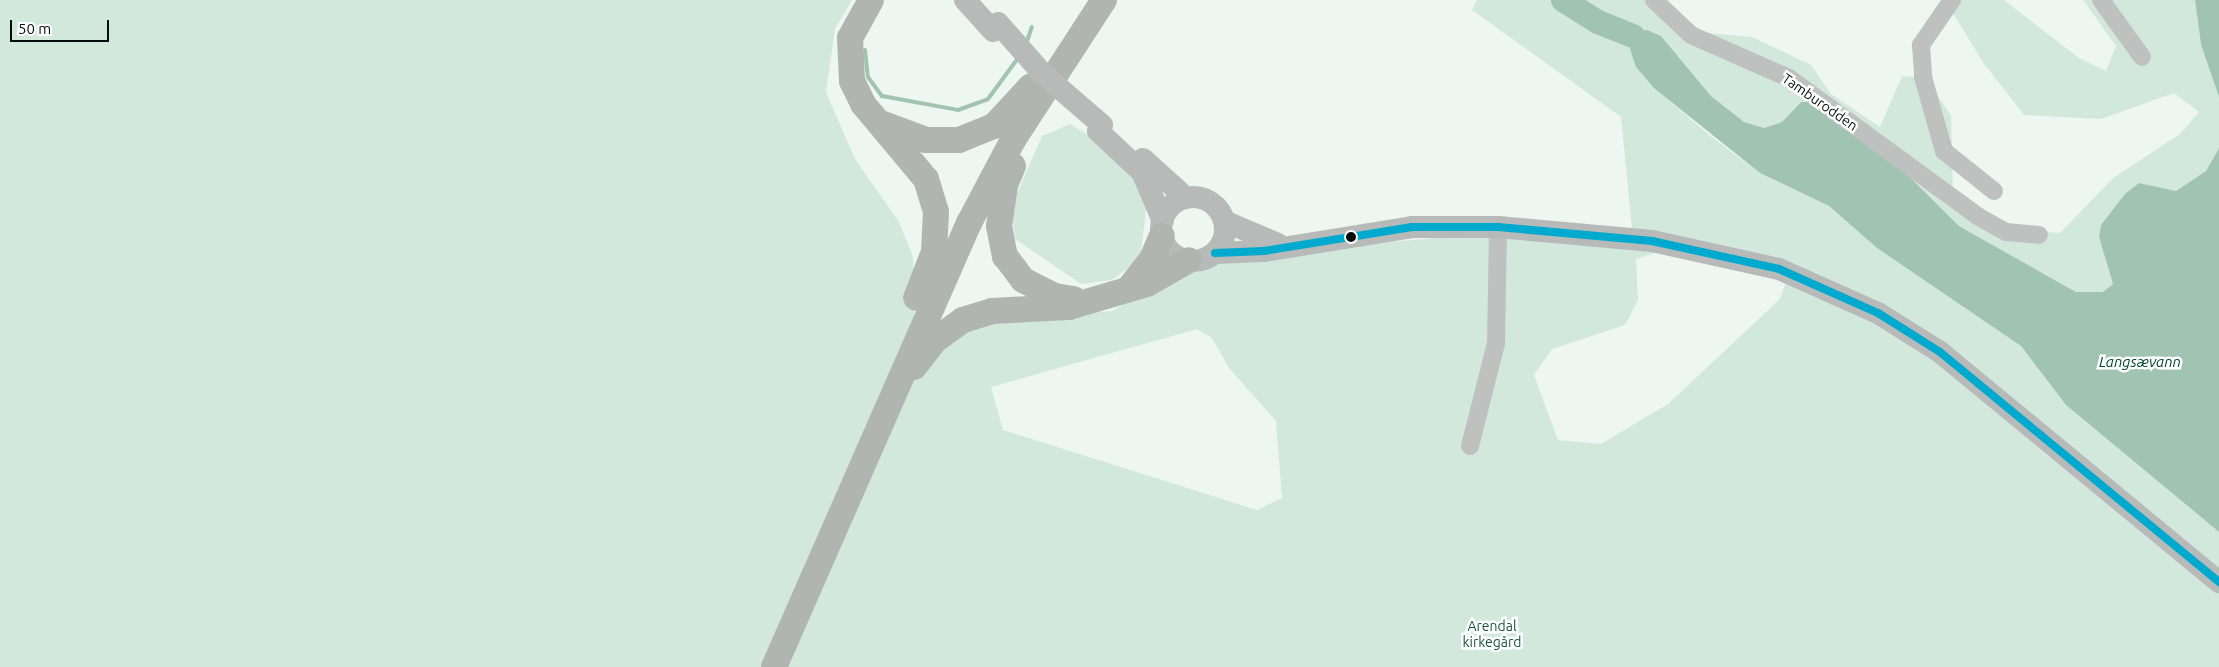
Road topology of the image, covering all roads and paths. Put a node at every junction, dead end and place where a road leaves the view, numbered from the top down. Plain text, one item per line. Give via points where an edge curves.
1 (965, 0) edge
2 (980, 0) edge
3 (1091, 0) edge
4 (1104, 0) edge
5 (1654, 0) edge
6 (1952, 0) edge
7 (2101, 0) edge
8 (871, 1) edge
9 (995, 27) junction
10 (1062, 53) junction
11 (2142, 57) dead end
12 (880, 123) junction
13 (1100, 128) junction
14 (1994, 191) dead end
15 (1186, 198) junction
16 (1224, 221) junction
17 (1498, 227) junction
18 (1163, 229) junction
19 (2039, 235) dead end
20 (1284, 246) junction
21 (1215, 253) junction
22 (1189, 260) junction
23 (1129, 288) junction
24 (1087, 301) junction
25 (894, 354) junction
26 (1470, 446) dead end
27 (866, 458) junction
28 (2219, 582) edge
29 (760, 667) edge
30 (774, 667) edge

1 - 9 main road
2 - 9 main road
3 - 10 highway
4 - 10 highway
5 - 19 street, Tamburodden via 1692,35 1788,78 1980,218 2006,232
6 - 14 street via 1921,44 1923,77 1944,151
7 - 11 street
8 - 12 highway via 850,38 849,68 857,93
9 - 13 main road, bridge
10 - 12 highway via 1008,112 977,134 926,140
10 - 24 highway via 1004,185 998,226 1005,256 1023,280 1054,296
10 - 25 highway via 980,183
10 - 27 highway via 969,222
12 - 25 highway via 926,179 936,212 934,252
13 - 15 main road
13 - 18 main road via 1142,172
15 - 16 main road via 1210,202
15 - 18 main road via 1171,207
16 - 20 main road
16 - 21 main road via 1224,238
17 - 20 main road via 1412,227
17 - 26 street via 1496,344
17 - 28 main road via 1647,240 1779,269 1833,290 1907,330 1977,380
18 - 22 main road via 1172,252
18 - 23 highway via 1152,259
20 - 21 main road via 1264,252
21 - 22 main road
22 - 23 highway via 1147,284
23 - 24 highway
24 - 27 highway via 1070,308 992,311 948,328 921,355
25 - 29 highway
27 - 30 highway

